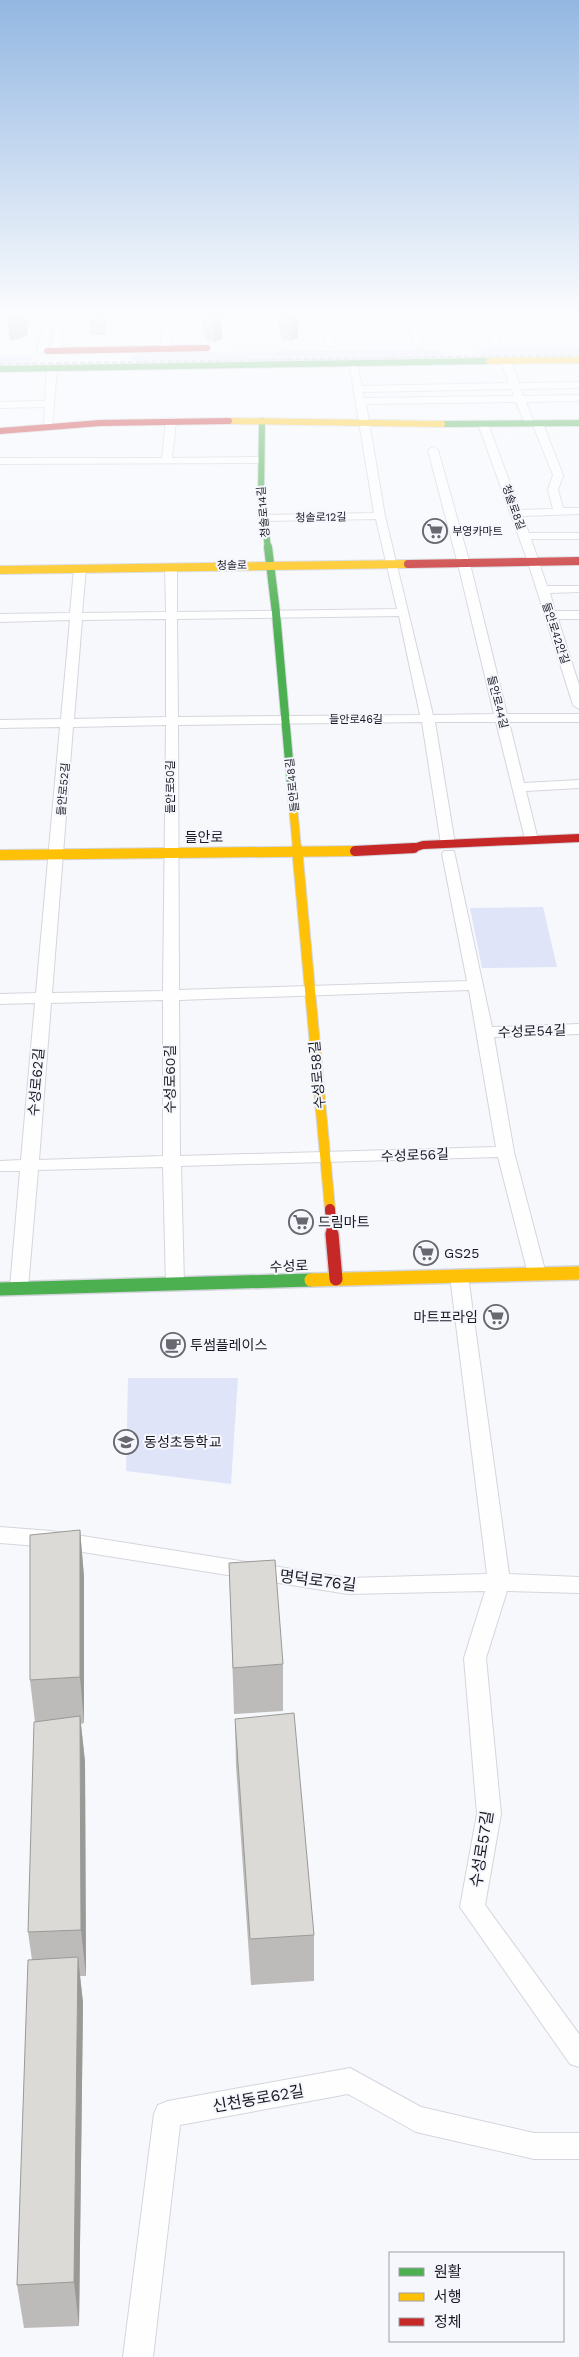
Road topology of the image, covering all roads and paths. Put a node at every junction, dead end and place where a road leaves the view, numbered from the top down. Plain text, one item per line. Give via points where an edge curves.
1 (49, 421) edge
2 (171, 421) junction
3 (262, 421) junction
4 (532, 421) edge
5 (365, 422) junction
6 (579, 422) edge
7 (483, 424) junction
8 (534, 424) junction
9 (49, 426) junction
10 (0, 431) edge
11 (433, 450) dead end
12 (259, 460) junction
13 (0, 461) edge
14 (167, 462) junction
15 (579, 511) edge
16 (559, 512) junction
17 (516, 513) junction
18 (380, 516) junction
19 (263, 518) junction
20 (524, 536) junction
21 (579, 536) edge
22 (579, 561) edge
23 (534, 562) junction
24 (269, 564) junction
25 (394, 564) junction
26 (464, 564) junction
27 (171, 567) junction
28 (80, 568) junction
29 (0, 570) edge
30 (579, 589) edge
31 (542, 590) junction
32 (404, 612) junction
33 (276, 613) junction
34 (172, 615) junction
35 (550, 615) junction
36 (579, 615) edge
37 (77, 617) junction
38 (0, 618) edge
39 (579, 705) edge
40 (502, 718) junction
41 (579, 718) edge
42 (285, 719) junction
43 (428, 720) junction
44 (171, 721) junction
45 (68, 723) junction
46 (0, 724) edge
47 (579, 784) edge
48 (518, 787) junction
49 (579, 838) edge
50 (531, 840) junction
51 (579, 848) edge
52 (448, 849) junction
53 (170, 852) junction
54 (298, 852) junction
55 (57, 854) junction
56 (0, 855) edge
57 (476, 984) junction
58 (310, 992) junction
59 (169, 995) junction
60 (43, 998) junction
61 (0, 999) edge
62 (579, 1029) edge
63 (485, 1032) junction
64 (505, 1152) junction
65 (324, 1157) junction
66 (170, 1163) junction
67 (0, 1166) edge
68 (29, 1166) junction
69 (579, 1273) edge
70 (537, 1274) junction
71 (460, 1276) junction
72 (336, 1279) junction
73 (175, 1284) junction
74 (19, 1288) junction
75 (0, 1289) edge
76 (0, 1535) edge
77 (499, 1582) junction
78 (579, 1585) edge
79 (579, 2055) edge
80 (579, 2146) edge
81 (138, 2357) edge

1 - 9 street
2 - 3 main road
2 - 9 main road
2 - 14 street
3 - 5 main road
3 - 12 main road, 청솔로14길
4 - 8 street
5 - 7 main road
5 - 18 street
6 - 8 main road
7 - 8 main road
7 - 17 street, 청솔로8길
8 - 16 street via 558,475 553,490
9 - 10 main road
11 - 26 street
12 - 14 street
12 - 19 main road, 청솔로14길
13 - 14 street
15 - 16 street
16 - 17 street
17 - 20 street, 청솔로8길
18 - 19 street, 청솔로12길
18 - 25 street
19 - 24 main road, 청솔로14길
20 - 21 street
20 - 23 street, 청솔로8길
22 - 23 main road, 청솔로
23 - 26 main road, 청솔로
23 - 31 street, 들안로42안길
24 - 25 main road, 청솔로
24 - 27 main road, 청솔로
24 - 33 main road, 들안로48길
25 - 26 main road, 청솔로
25 - 32 street
26 - 40 street, 들안로44길
27 - 28 main road, 청솔로
27 - 34 street, 들안로50길
28 - 29 main road, 청솔로
28 - 37 street, 들안로52길
30 - 31 street, 들안로42안길
31 - 35 street, 들안로42안길
32 - 33 street
32 - 43 street
33 - 34 street
33 - 42 main road, 들안로48길
34 - 37 street
34 - 44 street, 들안로50길
35 - 36 street
35 - 39 street, 들안로42안길
37 - 38 street
37 - 45 street, 들안로52길
40 - 41 street, 들안로46길
40 - 43 street, 들안로46길
40 - 48 street, 들안로44길
42 - 43 street, 들안로46길
42 - 44 street
42 - 54 main road, 들안로48길
43 - 52 street
44 - 45 street
44 - 53 street, 들안로50길
45 - 46 street
45 - 55 street, 들안로52길
47 - 48 street
48 - 50 street, 들안로44길
49 - 50 main road, 들안로
50 - 52 main road, 들안로
51 - 52 main road, 들안로
52 - 54 main road, 들안로 via 425,855 408,850
52 - 57 street
53 - 54 main road, 들안로
53 - 55 main road, 들안로
53 - 59 street, 수성로60길
54 - 58 main road, 수성로58길
55 - 56 main road, 들안로
55 - 60 street, 수성로62길
57 - 58 street
57 - 63 street
58 - 59 street
58 - 65 main road, 수성로58길
59 - 60 street
59 - 66 street, 수성로60길
60 - 61 street
60 - 68 street, 수성로62길
62 - 63 street, 수성로54길
63 - 64 street
64 - 65 street, 수성로56길
64 - 70 street
65 - 66 street
65 - 72 main road, 수성로58길
66 - 68 street
66 - 73 street, 수성로60길
67 - 68 street
68 - 74 street, 수성로62길
69 - 70 main road, 수성로
70 - 71 main road, 수성로
71 - 72 main road, 수성로
71 - 77 street
72 - 73 main road, 수성로
73 - 74 main road, 수성로
74 - 75 main road, 수성로
76 - 77 street, 명덕로76길 via 51,1539 348,1586
77 - 78 street, 명덕로76길
77 - 79 street, 수성로57길 via 475,1658 489,1814 472,1907
80 - 81 street, 신천동로62길 via 534,2146 416,2119 350,2081 168,2114

